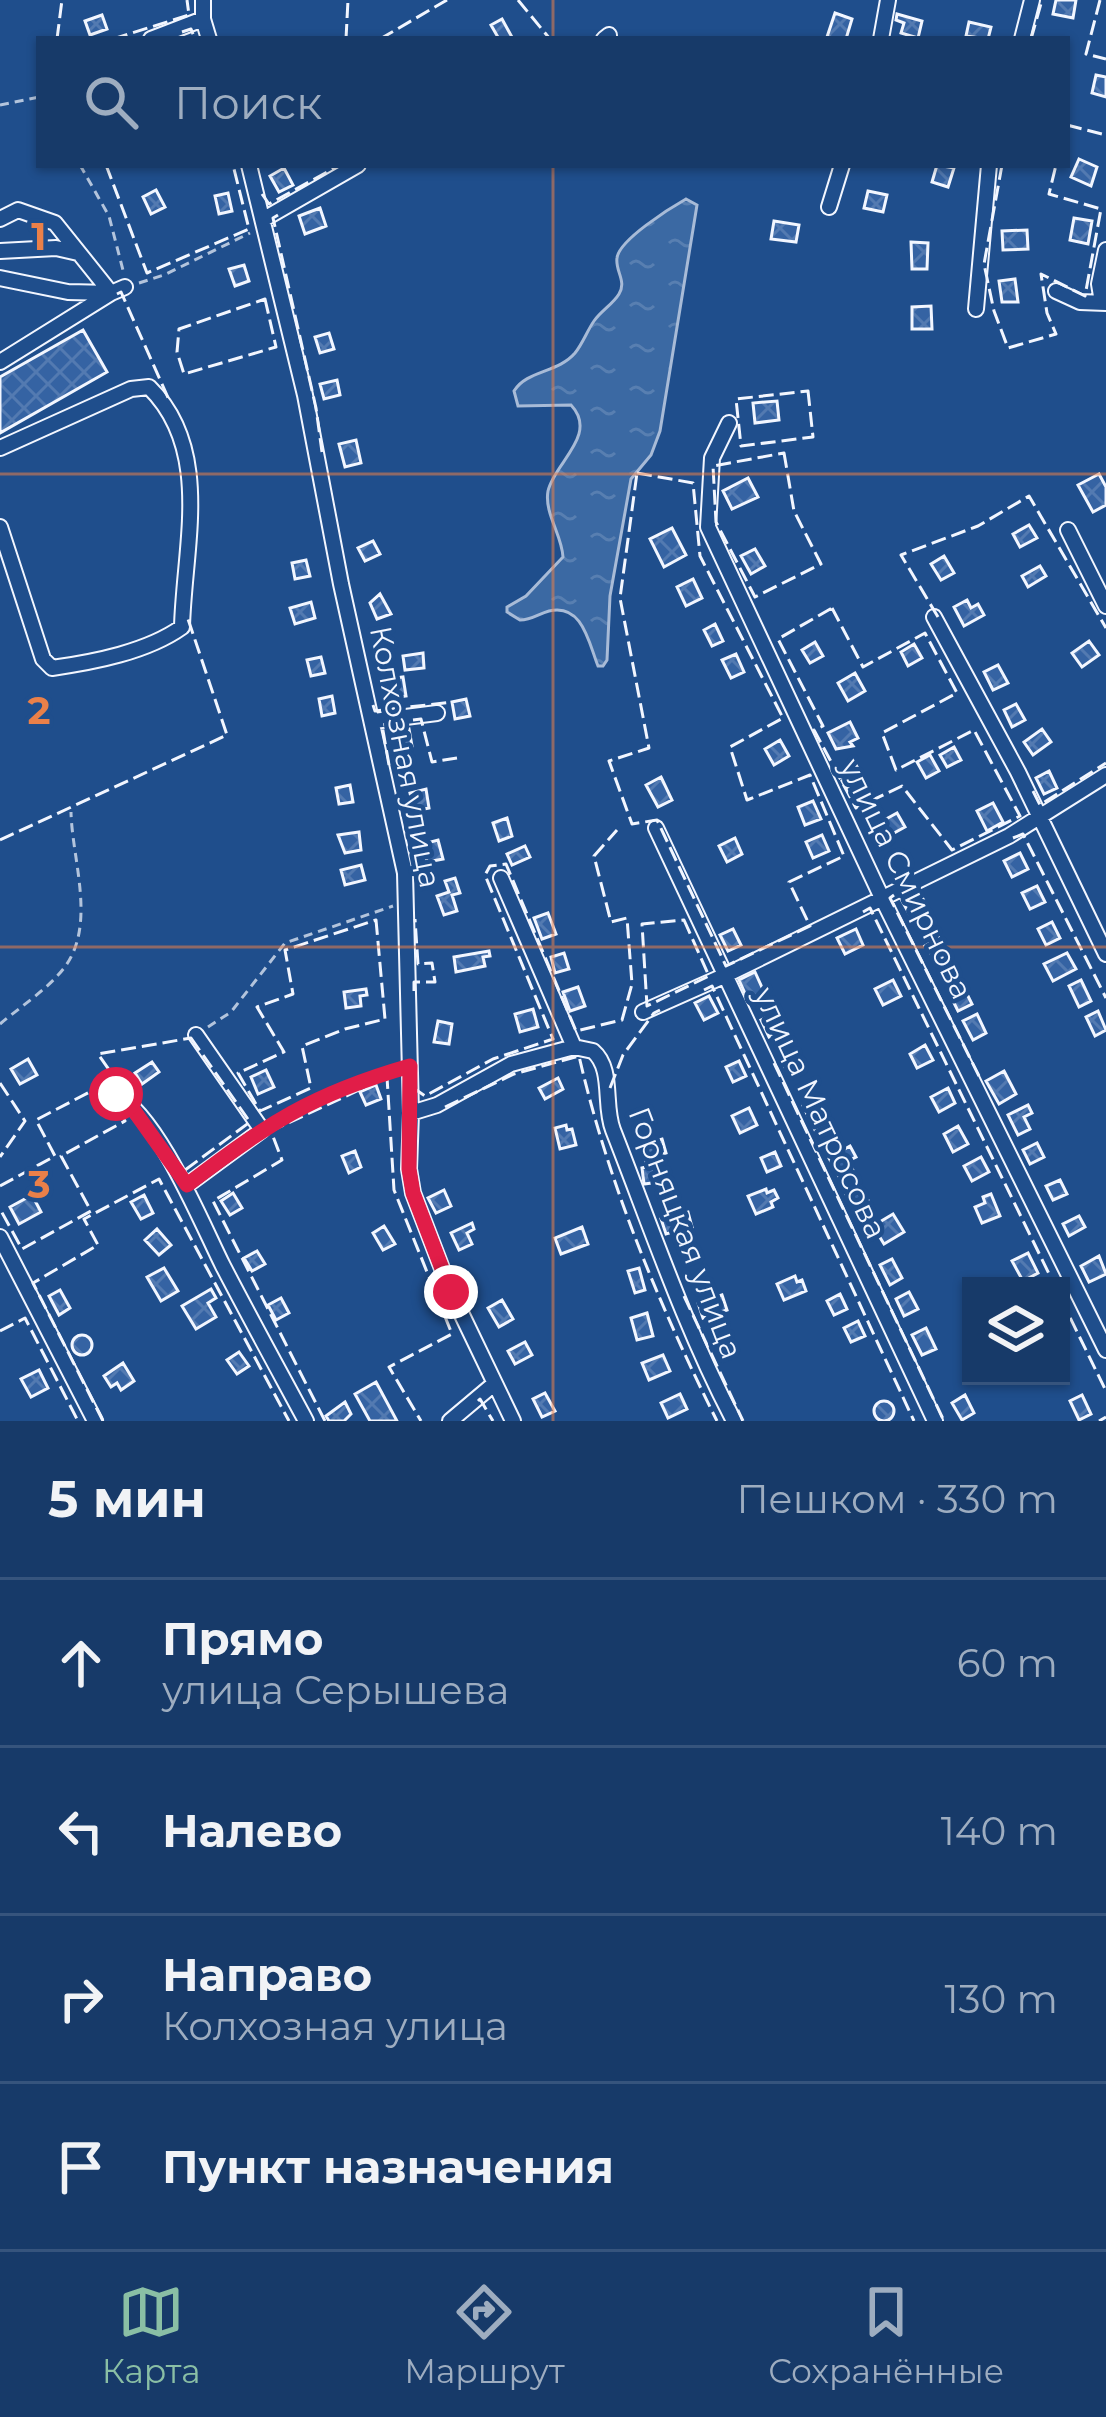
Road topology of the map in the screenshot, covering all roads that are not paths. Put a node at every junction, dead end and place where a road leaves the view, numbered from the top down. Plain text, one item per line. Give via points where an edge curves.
1 (203, 0) edge
2 (888, 0) edge
3 (1032, 0) edge
4 (203, 19) junction
5 (159, 36) edge
6 (208, 36) edge
7 (882, 36) edge
8 (1023, 36) edge
9 (250, 168) edge
10 (353, 168) edge
11 (841, 168) edge
12 (989, 168) edge
13 (829, 207) dead end
14 (0, 219) edge
15 (264, 219) junction
16 (1106, 250) edge
17 (0, 251) edge
18 (81, 254) junction
19 (0, 278) edge
20 (118, 290) junction
21 (1056, 291) dead end
22 (1104, 302) edge
23 (976, 309) dead end
24 (0, 362) edge
25 (729, 423) dead end
26 (0, 448) edge
27 (0, 527) edge
28 (1068, 530) dead end
29 (1106, 606) edge
30 (934, 617) dead end
31 (437, 713) dead end
32 (374, 722) junction
33 (1106, 775) edge
34 (1038, 818) junction
35 (656, 828) dead end
36 (501, 878) dead end
37 (882, 898) junction
38 (1106, 954) edge
39 (726, 975) junction
40 (643, 1012) dead end
41 (196, 1035) road end
42 (574, 1048) junction
43 (116, 1094) dead end
44 (411, 1113) junction
45 (187, 1185) junction
46 (0, 1238) edge
47 (1106, 1350) edge
48 (494, 1384) junction
49 (95, 1421) edge
50 (306, 1421) edge
51 (450, 1421) edge
52 (513, 1421) edge
53 (734, 1421) edge
54 (935, 1421) edge

1 - 4 street
2 - 7 street
3 - 8 street
4 - 5 street
4 - 6 street
9 - 15 street, Колхозная улица
10 - 15 street
11 - 13 street
12 - 23 street
14 - 18 street via 18,210 55,223
15 - 32 street, Колхозная улица
16 - 22 street
17 - 18 street
18 - 20 street
19 - 20 street via 68,292
20 - 24 street
21 - 22 street
25 - 37 street, улица Смирнова via 712,458 709,527
26 - 27 street via 130,389 149,387 167,404 189,454 182,627 111,656 52,668
28 - 29 street
30 - 34 street
31 - 32 street
32 - 44 street, Колхозная улица via 408,902
33 - 34 street
34 - 37 street
34 - 38 street
35 - 39 street, улица Матросова
36 - 42 street, Горняцкая улица
37 - 39 street
37 - 47 street, улица Смирнова
39 - 40 street
39 - 54 street, улица Матросова
41 - 45 street via 262,1130
42 - 44 street via 511,1064
42 - 53 street, Горняцкая улица via 593,1051 604,1066 609,1119
43 - 45 street
44 - 48 street, Колхозная улица via 413,1193
45 - 50 street
46 - 49 street
48 - 51 street
48 - 52 street, Колхозная улица

